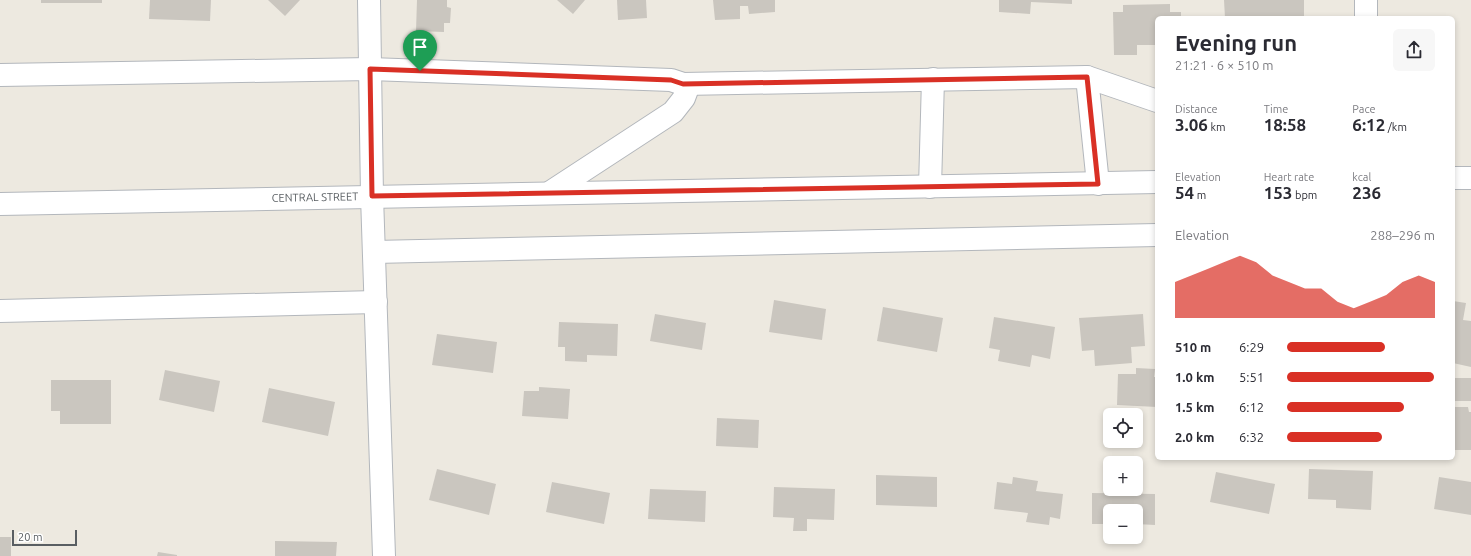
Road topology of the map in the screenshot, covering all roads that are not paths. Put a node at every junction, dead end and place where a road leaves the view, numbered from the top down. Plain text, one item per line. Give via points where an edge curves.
1 (369, 0) edge
2 (1366, 0) edge
3 (1366, 16) edge
4 (370, 69) junction
5 (0, 75) edge
6 (1087, 77) junction
7 (933, 79) junction
8 (683, 84) junction
9 (1155, 100) edge
10 (1455, 178) edge
11 (1471, 178) edge
12 (1155, 182) edge
13 (1098, 184) junction
14 (930, 187) junction
15 (549, 193) junction
16 (372, 196) junction
17 (0, 204) edge
18 (1155, 235) edge
19 (374, 252) junction
20 (376, 302) junction
21 (0, 311) edge
22 (384, 556) edge

1 - 4 street
2 - 3 street
4 - 5 street
4 - 8 street via 671,80
4 - 16 street
6 - 7 street
6 - 9 street
6 - 13 street
7 - 8 street
7 - 14 street
8 - 15 street via 687,90 673,112
10 - 11 street
12 - 13 street, CENTRAL STREET
13 - 14 street, CENTRAL STREET
14 - 15 street, CENTRAL STREET
15 - 16 street, CENTRAL STREET
16 - 17 street, CENTRAL STREET
16 - 19 street
18 - 19 street
19 - 20 street
20 - 21 street
20 - 22 street

